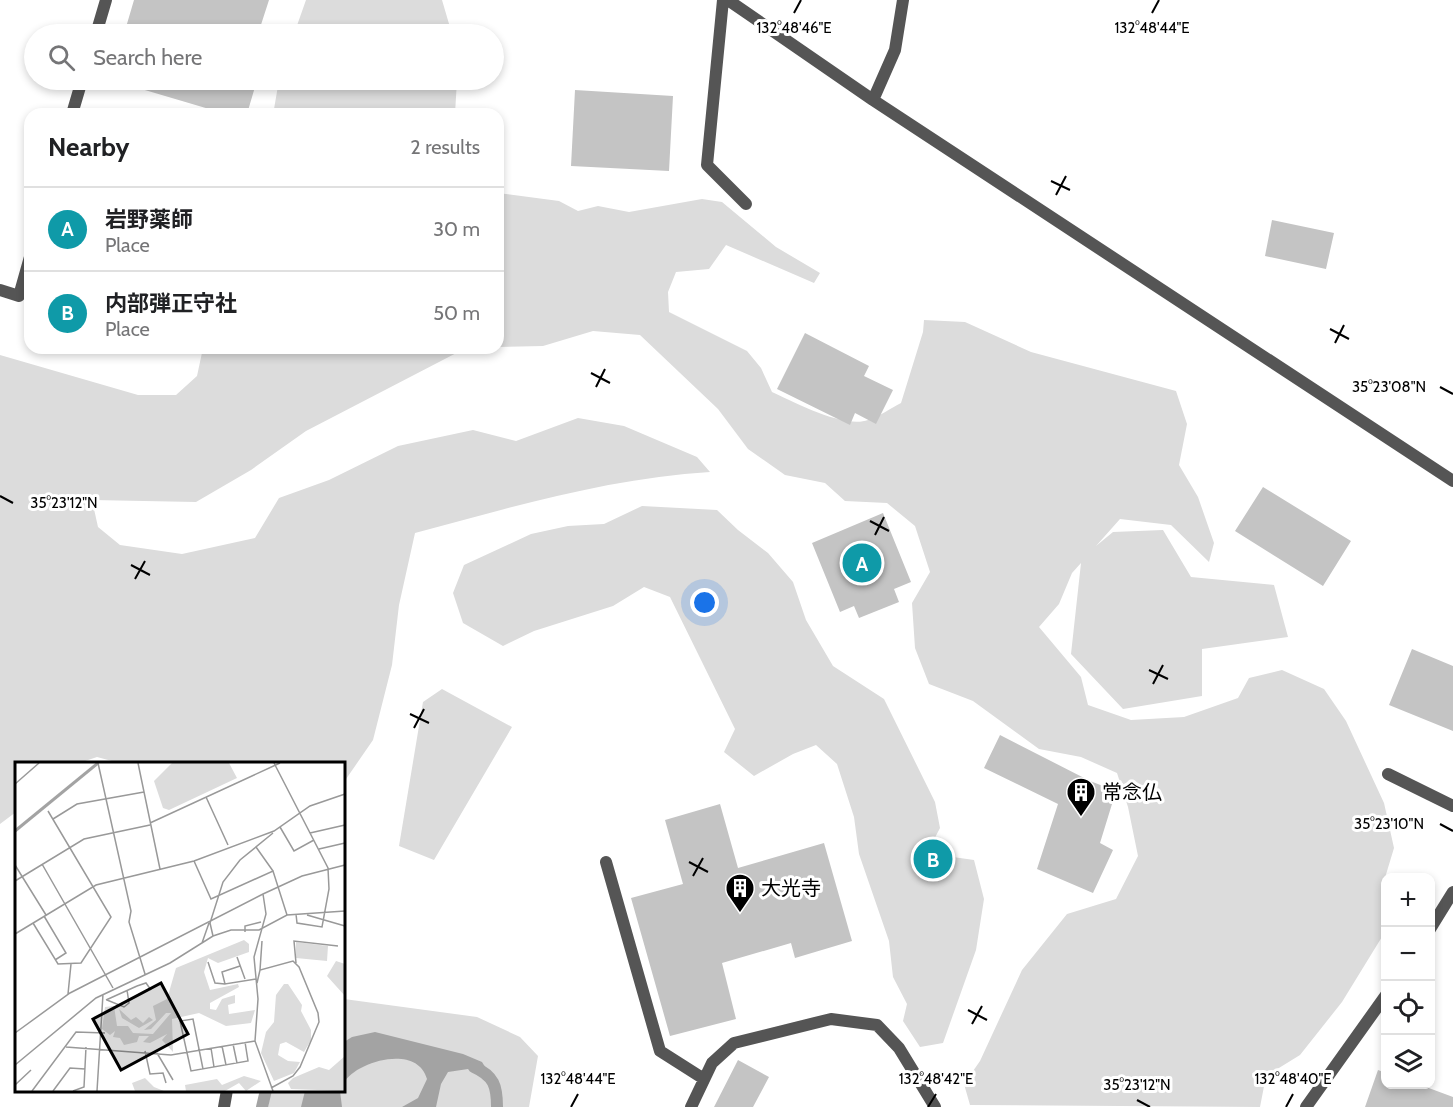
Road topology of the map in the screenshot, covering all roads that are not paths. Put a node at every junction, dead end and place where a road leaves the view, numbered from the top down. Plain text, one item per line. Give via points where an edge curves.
1 (106, 0) edge
2 (725, 0) edge
3 (903, 0) edge
4 (99, 24) edge
5 (79, 90) edge
6 (873, 100) junction
7 (74, 108) edge
8 (746, 204) dead end
9 (24, 278) edge
10 (0, 290) edge
11 (1453, 481) edge
12 (1388, 774) dead end
13 (1453, 806) edge
14 (606, 862) dead end
15 (1453, 892) edge
16 (1433, 927) edge
17 (1381, 1002) edge
18 (704, 1079) junction
19 (227, 1092) edge
20 (224, 1107) edge
21 (692, 1107) edge
22 (935, 1107) edge
23 (1306, 1107) edge

1 - 4 street
2 - 6 street
2 - 8 street via 716,49 707,165
3 - 6 street via 895,50
5 - 7 street
6 - 11 street
9 - 10 street via 19,296
12 - 13 street
14 - 18 street via 660,1051
15 - 16 street
17 - 23 street
18 - 21 street
18 - 22 street via 712,1063 734,1042 831,1019 877,1025 899,1048
19 - 20 street

